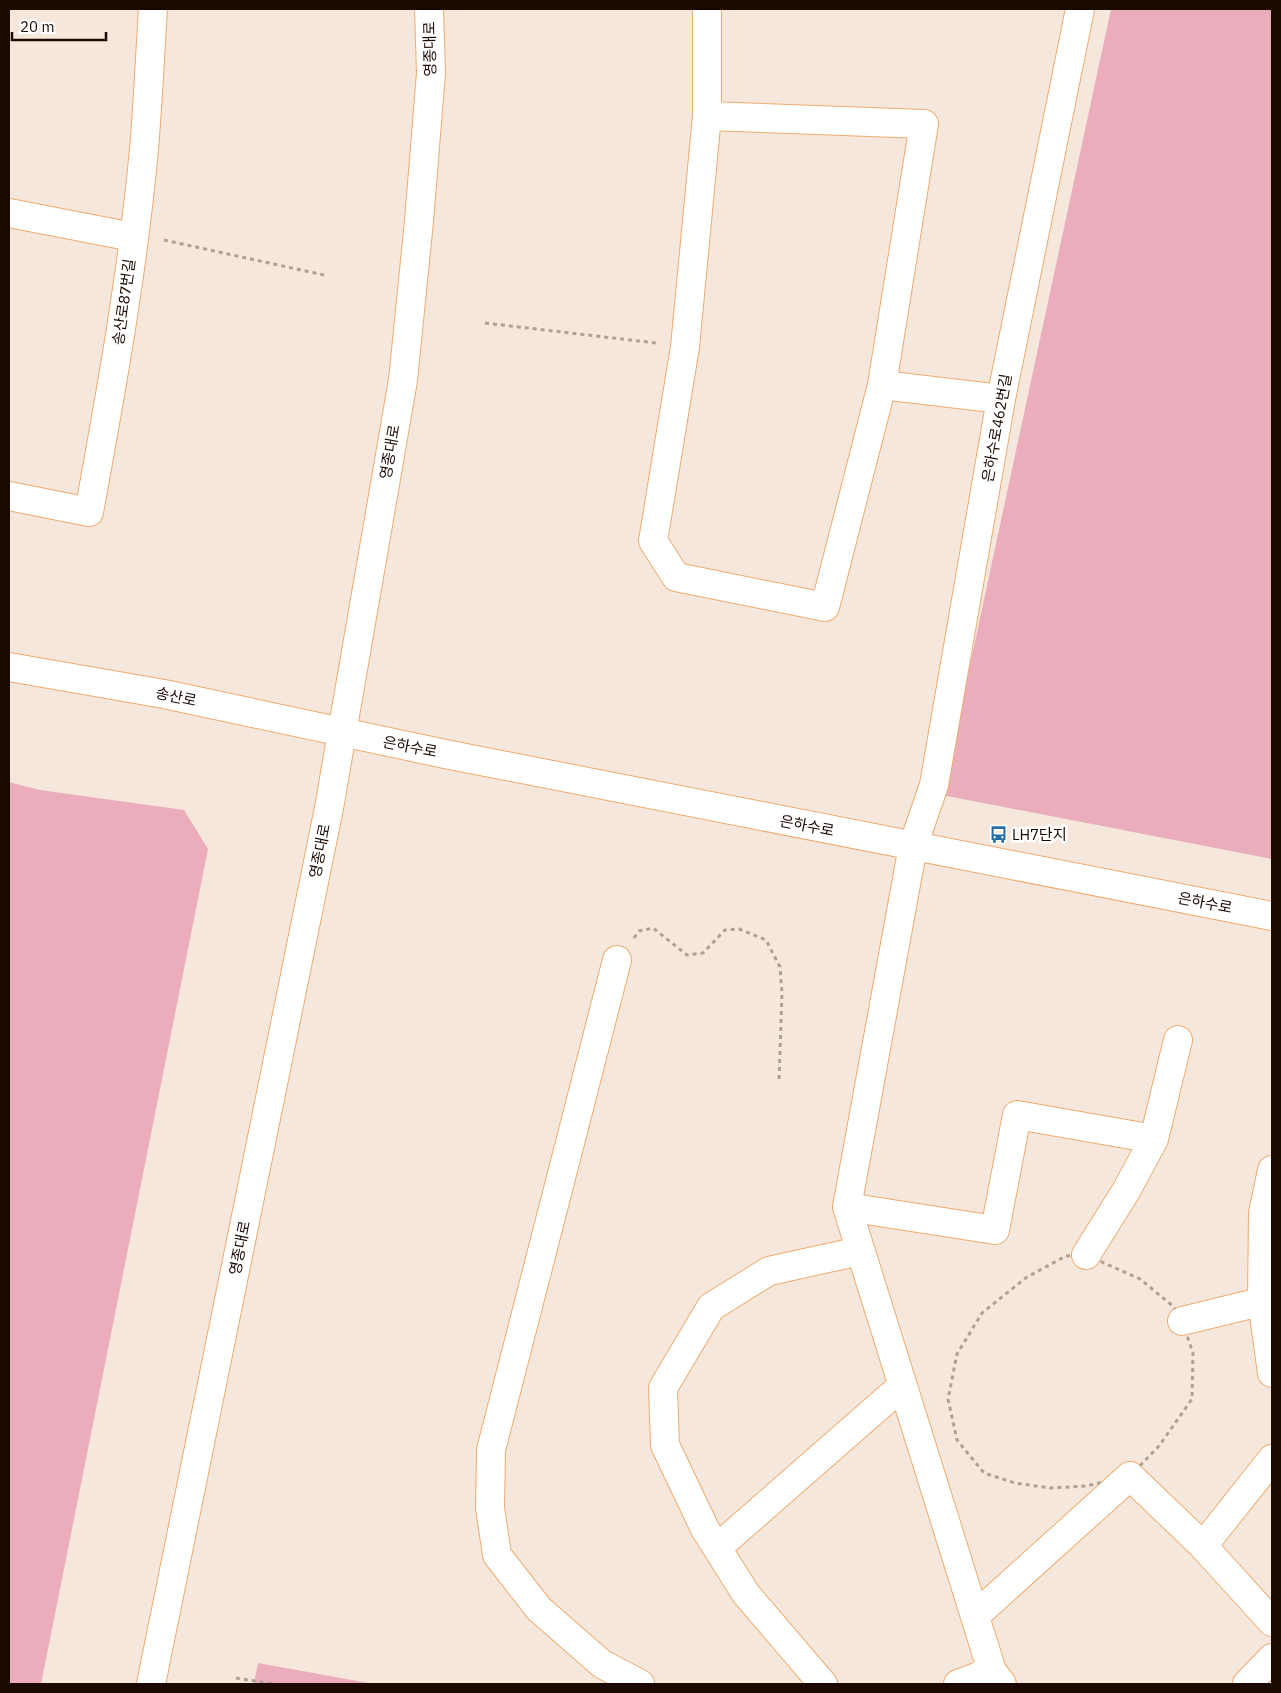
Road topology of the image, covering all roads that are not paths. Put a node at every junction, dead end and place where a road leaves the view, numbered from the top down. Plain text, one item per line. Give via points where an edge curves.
1 (153, 9) edge
2 (429, 9) edge
3 (707, 9) edge
4 (1080, 9) edge
5 (707, 116) junction
6 (9, 213) edge
7 (133, 237) junction
8 (882, 385) junction
9 (1001, 399) junction
10 (9, 496) edge
11 (9, 667) edge
12 (343, 733) junction
13 (913, 846) junction
14 (1272, 916) edge
15 (617, 960) road end
16 (1178, 1040) dead end
17 (1154, 1139) junction
18 (1272, 1170) edge
19 (847, 1208) junction
20 (860, 1251) junction
21 (1086, 1254) road end
22 (1267, 1300) edge
23 (1182, 1321) road end
24 (1272, 1373) edge
25 (902, 1386) junction
26 (1272, 1459) edge
27 (1203, 1546) junction
28 (717, 1548) junction
29 (975, 1616) junction
30 (1272, 1622) edge
31 (1272, 1658) edge
32 (997, 1678) edge
33 (1250, 1683) edge
34 (151, 1684) edge
35 (640, 1684) edge
36 (823, 1684) edge
37 (958, 1684) edge

1 - 7 street, 송산로87번길 via 144,150
2 - 12 street, 영종대로 via 431,73 403,380
3 - 5 street
4 - 9 street, 은하수로462번길
5 - 8 street via 924,124
5 - 8 street via 684,347 653,541 676,577 825,607
6 - 7 street
7 - 10 street, 송산로87번길 via 113,379 89,512
8 - 9 street
9 - 13 street, 은하수로462번길 via 934,784
11 - 12 street, 송산로 via 164,694
12 - 13 street, 은하수로
12 - 34 street, 영종대로
13 - 14 street, 은하수로
13 - 19 street, 은하수로462번길
15 - 35 street via 492,1450 490,1508 497,1555 539,1609 602,1664
16 - 17 street
17 - 19 street via 1017,1115 995,1230
17 - 21 street
18 - 22 street via 1263,1212
19 - 20 street
20 - 25 street
20 - 28 street via 769,1271 712,1307 663,1388 665,1445 704,1529
22 - 23 street
22 - 24 street
25 - 28 street
25 - 29 street
26 - 27 street
27 - 29 street via 1130,1476
27 - 30 street
28 - 36 street via 746,1594
29 - 32 street
31 - 33 street
32 - 37 street

